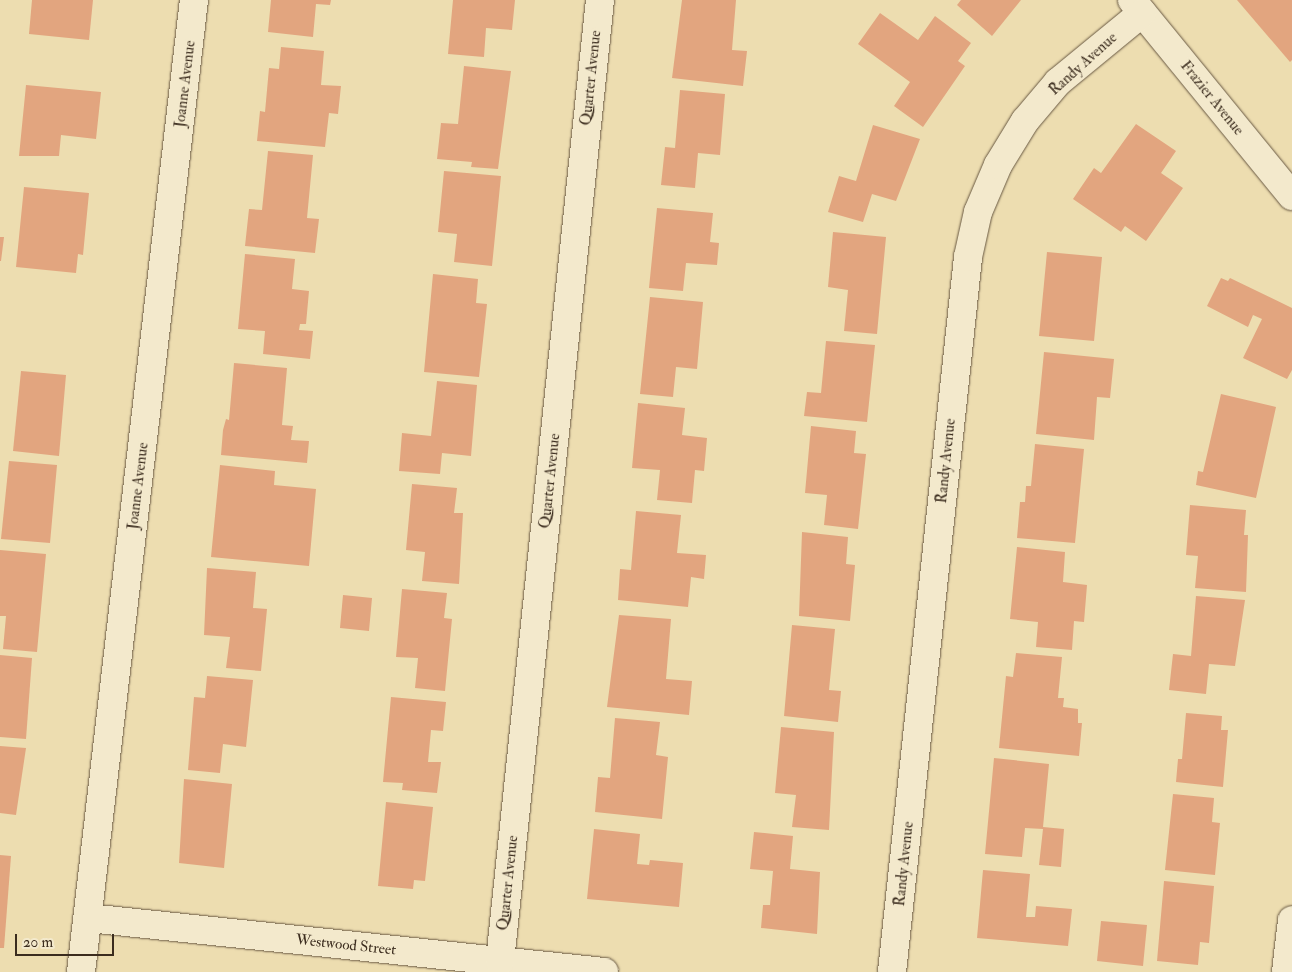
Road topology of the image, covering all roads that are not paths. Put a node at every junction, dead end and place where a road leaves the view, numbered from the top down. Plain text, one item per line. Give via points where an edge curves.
1 (194, 0) edge
2 (600, 0) edge
3 (1137, 6) edge
4 (1292, 196) edge
5 (88, 918) junction
6 (1292, 920) edge
7 (500, 961) junction
8 (81, 972) edge
9 (604, 972) edge
10 (892, 972) edge
11 (1286, 972) edge

1 - 5 street, Joanne Avenue
2 - 7 street, Quarter Avenue
3 - 4 street, Frazier Avenue
3 - 10 street, Randy Avenue via 1058,82 1025,121 998,165 978,212 968,257
5 - 7 street, Westwood Street
5 - 8 street, Joanne Avenue
6 - 11 street
7 - 9 street, Westwood Street

